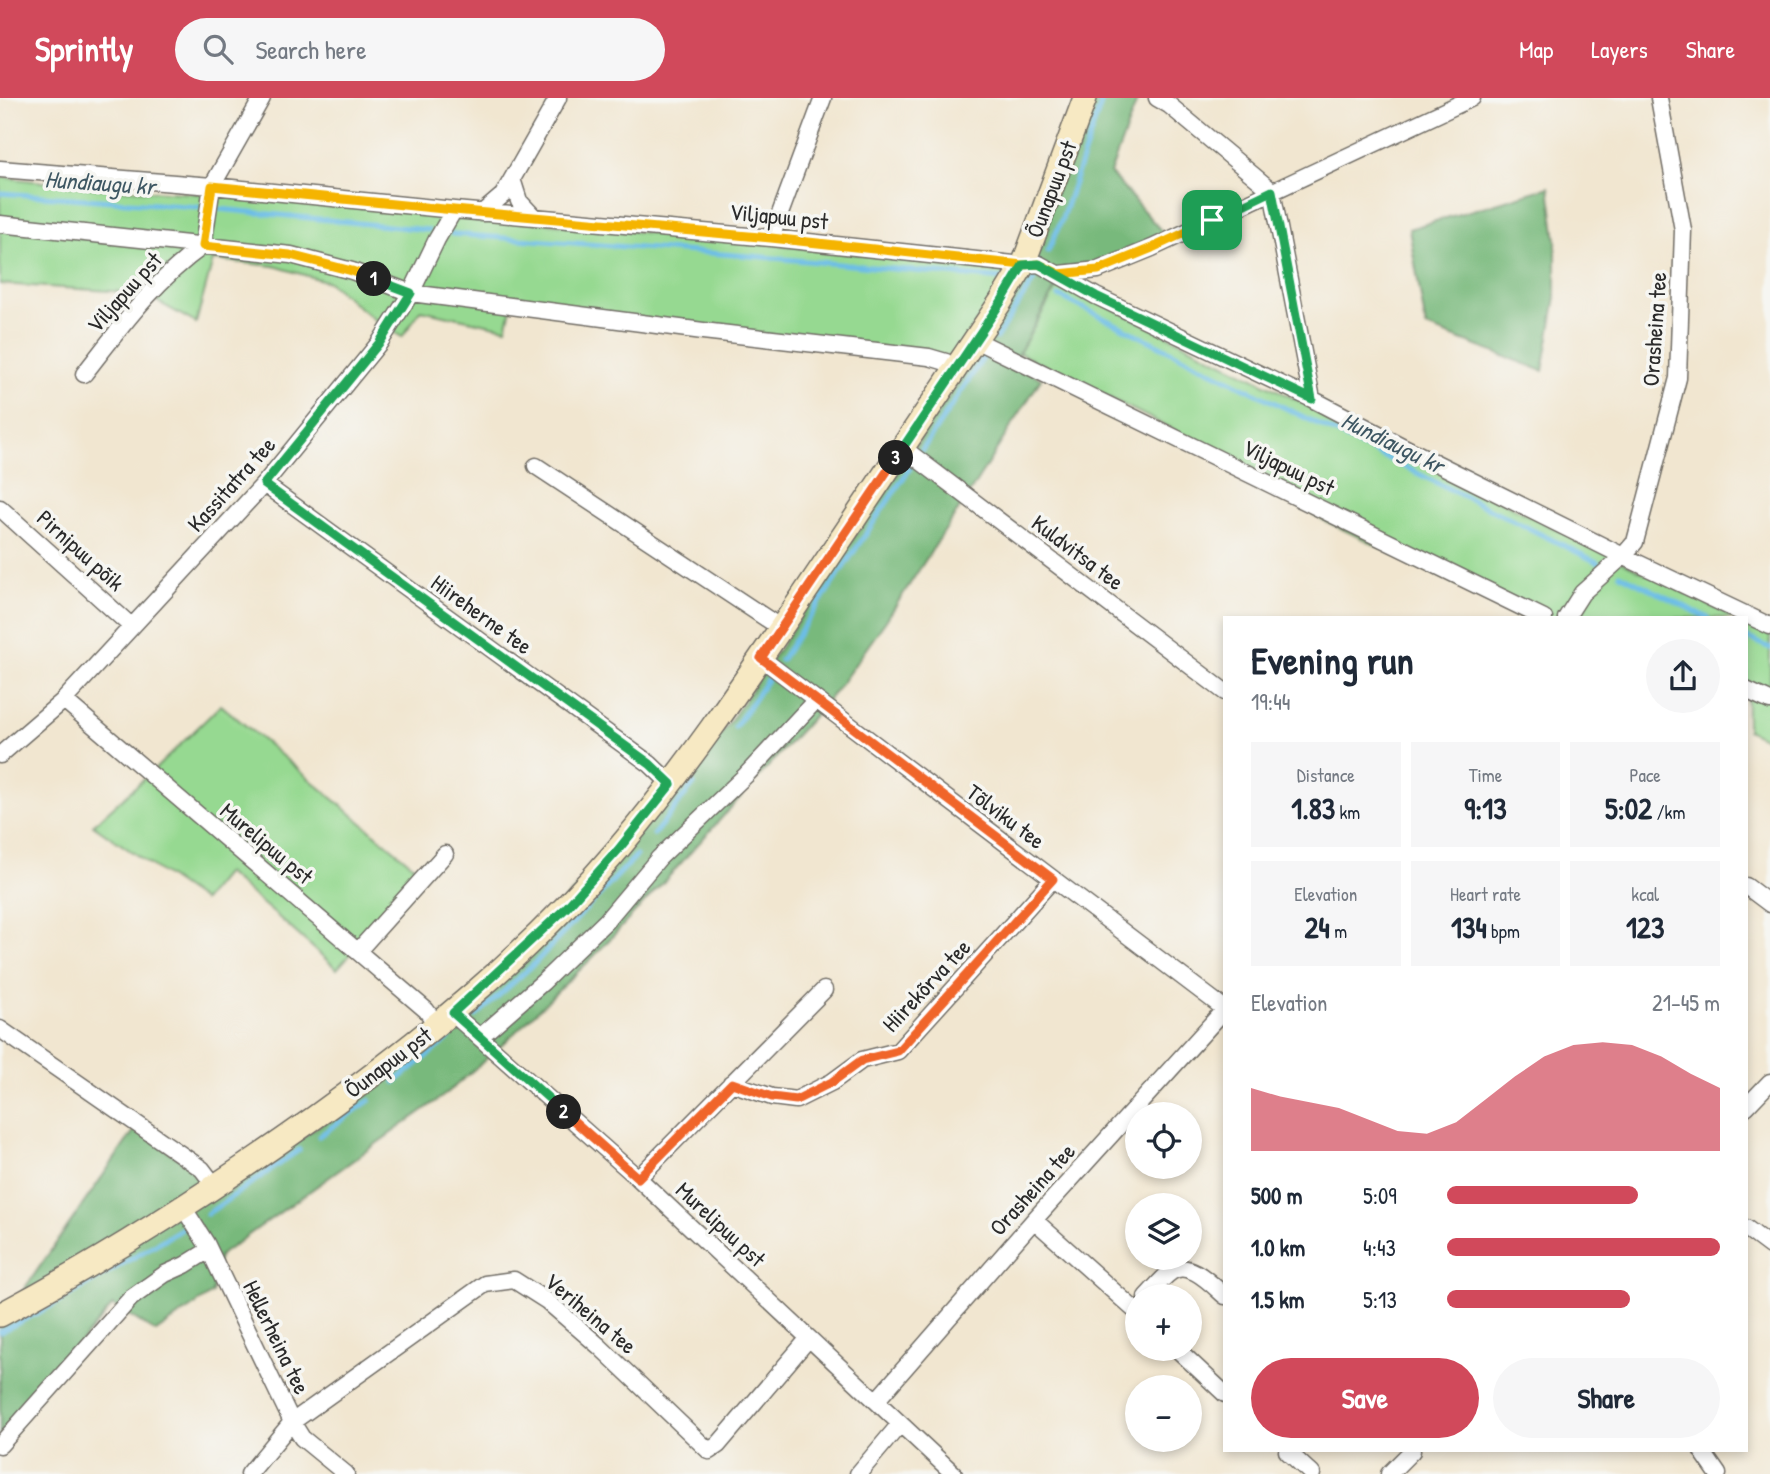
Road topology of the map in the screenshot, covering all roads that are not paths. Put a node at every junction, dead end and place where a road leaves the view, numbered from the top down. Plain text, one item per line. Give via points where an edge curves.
1 (262, 98) edge
2 (558, 98) edge
3 (823, 98) edge
4 (1085, 98) edge
5 (1157, 98) edge
6 (1472, 98) edge
7 (1659, 98) edge
8 (0, 169) edge
9 (512, 179) junction
10 (212, 186) junction
11 (1272, 191) junction
12 (454, 210) junction
13 (482, 213) junction
14 (534, 217) junction
15 (0, 224) edge
16 (771, 238) junction
17 (203, 246) junction
18 (1023, 265) junction
19 (1059, 274) junction
20 (411, 293) junction
21 (975, 340) junction
22 (956, 368) junction
23 (84, 374) dead end
24 (1312, 399) junction
25 (903, 447) junction
26 (536, 466) dead end
27 (264, 484) junction
28 (0, 508) edge
29 (1622, 555) junction
30 (1540, 616) edge
31 (1567, 616) edge
32 (131, 626) junction
33 (1770, 626) edge
34 (781, 628) junction
35 (761, 658) junction
36 (1223, 690) edge
37 (1748, 691) edge
38 (64, 700) junction
39 (816, 700) junction
40 (1770, 701) edge
41 (0, 755) edge
42 (671, 784) junction
43 (445, 854) dead end
44 (1053, 879) junction
45 (1748, 888) edge
46 (1770, 904) edge
47 (358, 951) junction
48 (824, 990) dead end
49 (1223, 1007) edge
50 (1223, 1011) edge
51 (445, 1019) junction
52 (0, 1029) edge
53 (480, 1037) junction
54 (1770, 1082) edge
55 (732, 1083) junction
56 (1753, 1090) edge
57 (638, 1178) junction
58 (215, 1186) junction
59 (183, 1207) junction
60 (1034, 1220) junction
61 (1748, 1230) edge
62 (1770, 1246) edge
63 (209, 1250) junction
64 (1158, 1284) edge
65 (1223, 1294) edge
66 (1125, 1299) edge
67 (0, 1315) edge
68 (809, 1338) junction
69 (1190, 1361) edge
70 (1223, 1392) edge
71 (876, 1401) junction
72 (292, 1422) junction
73 (900, 1424) junction
74 (0, 1446) edge
75 (1288, 1452) edge
76 (1411, 1452) edge
77 (1703, 1452) edge
78 (249, 1474) edge
79 (346, 1474) edge
80 (859, 1474) edge
81 (954, 1474) edge
82 (1312, 1474) edge
83 (1389, 1474) edge
84 (1718, 1474) edge

1 - 10 street
2 - 9 street
3 - 16 street
4 - 18 street, Õunapuu pst
5 - 11 street
6 - 11 street
7 - 29 street, Orasheina tee via 1683,230 1678,378 1635,542
8 - 10 street, Viljapuu pst
9 - 13 street via 503,195
9 - 14 street via 519,201
10 - 12 street, Viljapuu pst
10 - 17 street
11 - 19 street via 1098,270
11 - 24 street
12 - 13 street, Viljapuu pst
12 - 20 street, Kassitatra tee
13 - 14 street, Viljapuu pst
14 - 16 street, Viljapuu pst
15 - 17 street, Viljapuu pst
16 - 18 street, Viljapuu pst
17 - 20 street, Viljapuu pst via 290,255
17 - 23 street, Viljapuu pst via 141,303
18 - 19 street, Viljapuu pst via 1039,264
18 - 21 street, Õunapuu pst
19 - 24 street, Viljapuu pst
20 - 22 street, Viljapuu pst via 929,357
20 - 27 street, Kassitatra tee via 380,342
21 - 22 street, Õunapuu pst
21 - 30 street, Viljapuu pst
22 - 25 street, Õunapuu pst
24 - 29 street, Viljapuu pst
25 - 34 street, Õunapuu pst
25 - 36 street, Kuldvitsa tee
26 - 34 street
27 - 32 street, Kassitatra tee
27 - 42 street, Hiireherne tee via 650,764
28 - 32 street, Pirnipuu põik
29 - 31 street, Orasheina tee via 1582,593
29 - 33 street, Viljapuu pst
32 - 38 street, Kassitatra tee
34 - 35 street, Õunapuu pst
35 - 39 street, Tõlviku tee
35 - 42 street, Õunapuu pst
37 - 40 street
38 - 41 street, Kassitatra tee
38 - 47 street, Murelipuu pst
39 - 44 street, Tõlviku tee
39 - 53 street via 659,858 606,921
42 - 51 street, Õunapuu pst via 566,908
43 - 47 street
44 - 49 street, Tõlviku tee
44 - 55 street, Hiirekõrva tee via 898,1051 862,1060 796,1100
45 - 46 street
47 - 51 street, Murelipuu pst via 426,1010
48 - 55 street
50 - 60 street, Orasheina tee
51 - 53 street, Murelipuu pst
51 - 58 street, Õunapuu pst via 370,1078
52 - 58 street via 202,1169
53 - 57 street, Murelipuu pst
54 - 56 street
55 - 57 street
57 - 68 street, Murelipuu pst
58 - 59 street, Õunapuu pst
59 - 63 street, Hellerheina tee
59 - 67 street, Õunapuu pst
60 - 66 street
60 - 71 street, Orasheina tee
61 - 62 street
63 - 72 street, Hellerheina tee
63 - 74 street via 131,1298
64 - 65 street via 1179,1268 1192,1270
68 - 71 street, Murelipuu pst
68 - 72 street, Veriheina tee via 709,1451 547,1301 514,1280 485,1284
69 - 70 street
71 - 73 street, Murelipuu pst
72 - 78 street, Veriheina tee
72 - 79 street, Hellerheina tee via 302,1438
73 - 80 street
73 - 81 street, Murelipuu pst
75 - 82 street
76 - 83 street
77 - 84 street

